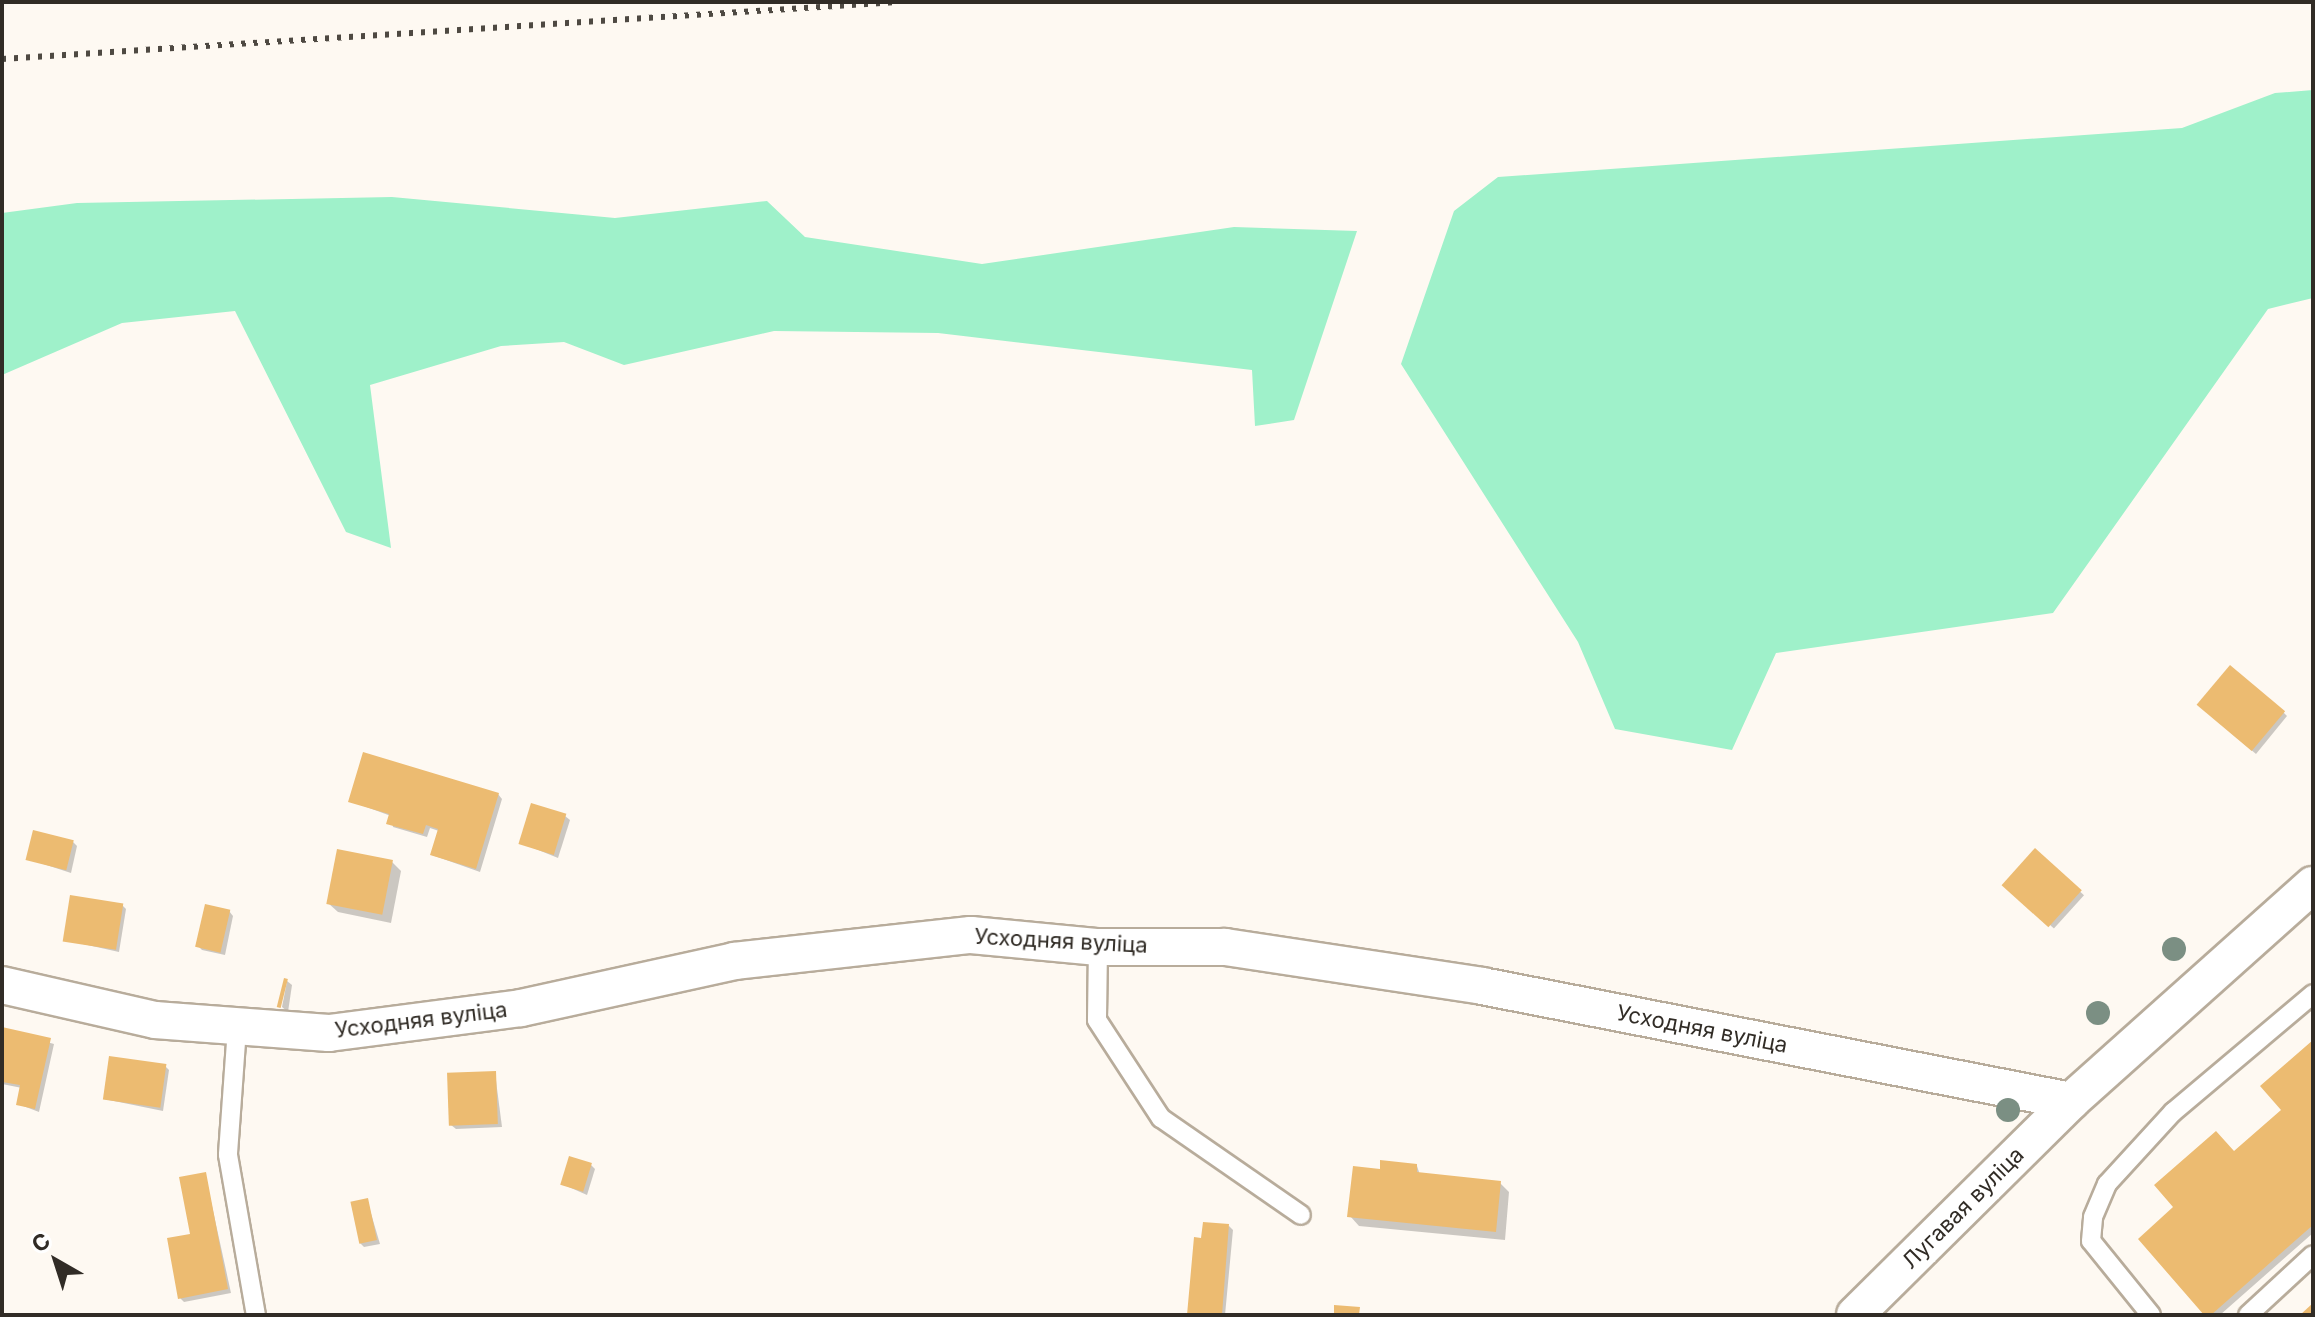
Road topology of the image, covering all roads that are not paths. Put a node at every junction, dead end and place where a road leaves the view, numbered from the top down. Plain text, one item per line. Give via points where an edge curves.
1 (2313, 887) edge
2 (1098, 947) junction
3 (2, 985) edge
4 (2313, 994) edge
5 (237, 1028) junction
6 (2071, 1101) junction
7 (1301, 1215) dead end
8 (2313, 1255) edge
9 (256, 1315) edge
10 (1855, 1315) edge
11 (2151, 1315) edge
12 (2248, 1315) edge

1 - 6 street, Лугавая вуліца
2 - 5 street, Усходняя вуліца via 971,935 734,961 521,1008 329,1033
2 - 6 street, Усходняя вуліца via 1225,947 1452,981
2 - 7 lane via 1097,1020 1161,1118
3 - 5 street, Усходняя вуліца via 155,1020
4 - 11 lane via 2173,1112 2107,1184 2093,1217 2091,1241
5 - 9 lane via 228,1155
6 - 10 street, Лугавая вуліца
8 - 12 lane

